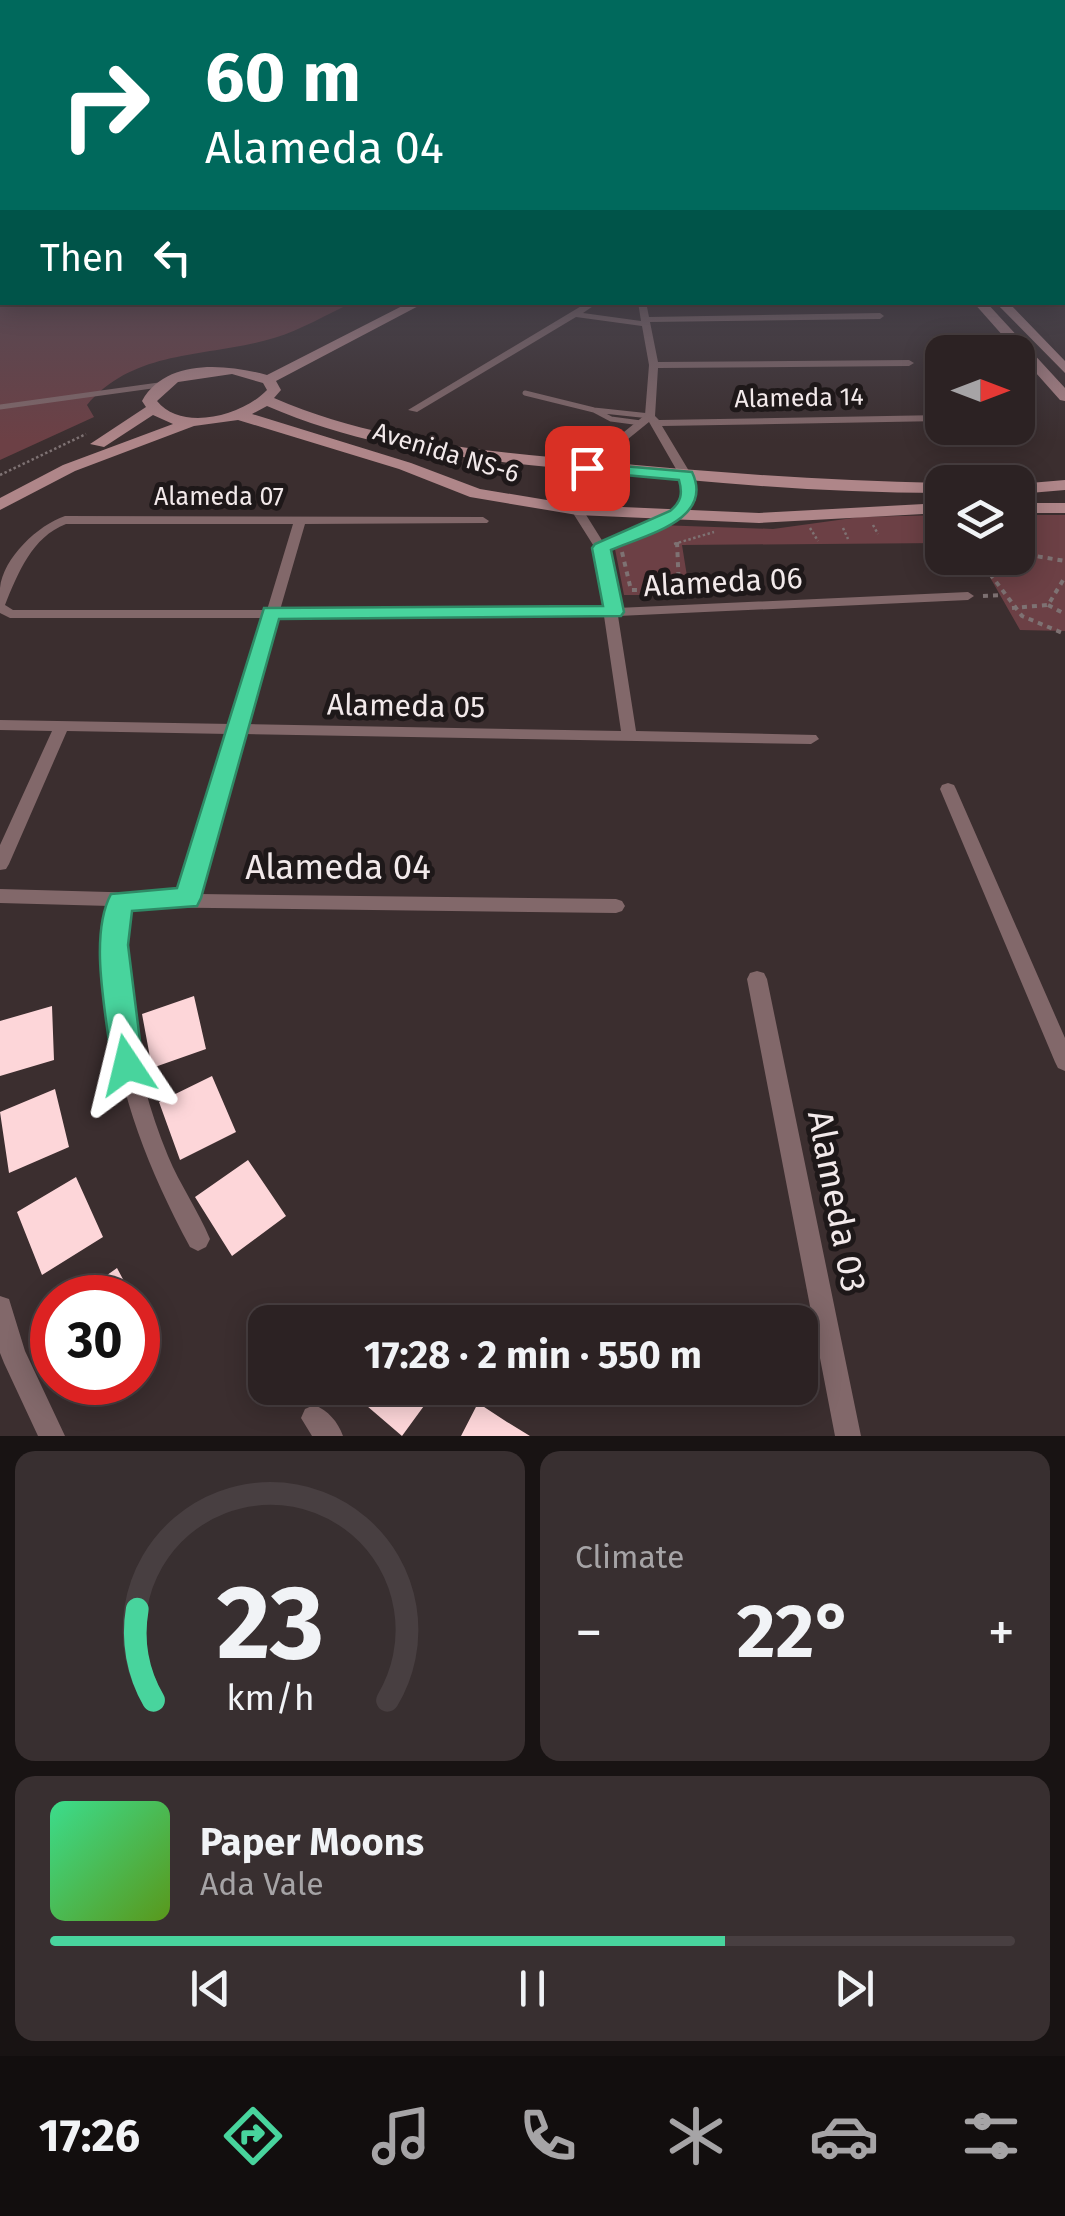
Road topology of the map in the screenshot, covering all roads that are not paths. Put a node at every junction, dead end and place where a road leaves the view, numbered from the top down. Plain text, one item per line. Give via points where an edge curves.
1 (410, 307) edge
2 (587, 307) edge
3 (643, 307) edge
4 (983, 307) edge
5 (1006, 307) edge
6 (575, 314) junction
7 (880, 316) dead end
8 (646, 322) junction
9 (323, 349) junction
10 (909, 362) dead end
11 (654, 364) junction
12 (1065, 369) edge
13 (232, 370) junction
14 (268, 380) junction
15 (126, 392) junction
16 (525, 393) dead end
17 (154, 397) junction
18 (1065, 398) edge
19 (268, 401) junction
20 (0, 407) edge
21 (413, 410) dead end
22 (594, 410) junction
23 (240, 415) junction
24 (925, 418) edge
25 (199, 421) junction
26 (649, 421) junction
27 (68, 468) junction
28 (587, 468) junction
29 (686, 476) junction
30 (1065, 485) edge
31 (925, 487) edge
32 (1035, 488) edge
33 (0, 504) edge
34 (1035, 508) edge
35 (1065, 508) edge
36 (925, 509) edge
37 (577, 510) junction
38 (676, 514) junction
39 (300, 520) junction
40 (483, 521) dead end
41 (602, 548) junction
42 (968, 596) road end
43 (0, 605) edge
44 (614, 612) junction
45 (271, 613) junction
46 (60, 614) joint
47 (0, 725) edge
48 (62, 725) junction
49 (238, 731) junction
50 (629, 736) junction
51 (811, 739) dead end
52 (948, 788) dead end
53 (0, 864) edge
54 (0, 896) edge
55 (188, 898) junction
56 (120, 902) junction
57 (616, 906) dead end
58 (757, 980) dead end
59 (1065, 1062) edge
60 (198, 1239) dead end
61 (0, 1308) edge
62 (52, 1436) edge
63 (848, 1436) edge

1 - 9 street
2 - 6 street
3 - 8 street
4 - 18 street
5 - 12 street
6 - 8 street
6 - 21 street
7 - 8 street
8 - 11 street
9 - 13 street
9 - 14 street
10 - 11 street
11 - 26 street
13 - 14 street
13 - 17 street via 193,373
14 - 19 street via 274,390
15 - 17 lane
15 - 17 lane
15 - 20 lane
16 - 22 lane
17 - 25 street via 170,418
17 - 27 street
19 - 23 street
19 - 28 street, Avenida NS-6 via 404,446
22 - 26 lane
22 - 26 lane via 611,419
23 - 25 street
23 - 37 street, Avenida NS-6 via 476,493
24 - 26 street, Alameda 14
25 - 27 street
26 - 28 street
26 - 29 street
27 - 33 street
28 - 29 street, Avenida NS-6
28 - 37 street via 573,488
29 - 31 street, Avenida NS-6
29 - 38 street via 690,500
30 - 32 street
34 - 35 street
36 - 38 street, Avenida NS-6 via 759,518
37 - 38 street, Avenida NS-6
37 - 41 street
38 - 41 street
39 - 40 street, Alameda 07
39 - 43 street, Alameda 07 via 56,522 34,541
39 - 45 street
41 - 44 street
42 - 44 street, Alameda 06
43 - 46 street, Alameda 07 via 10,614
44 - 45 street, Alameda 06
44 - 50 street
45 - 46 street, Alameda 06
45 - 49 street
47 - 48 street, Alameda 05
48 - 49 street, Alameda 05
48 - 53 street
49 - 50 street, Alameda 05
49 - 55 street
50 - 51 street, Alameda 05
52 - 59 street
54 - 56 street, Alameda 04
55 - 56 street, Alameda 04
55 - 57 street, Alameda 04
56 - 60 street via 114,945 127,1065 169,1188
58 - 63 street, Alameda 03
61 - 62 street via 13,1354

